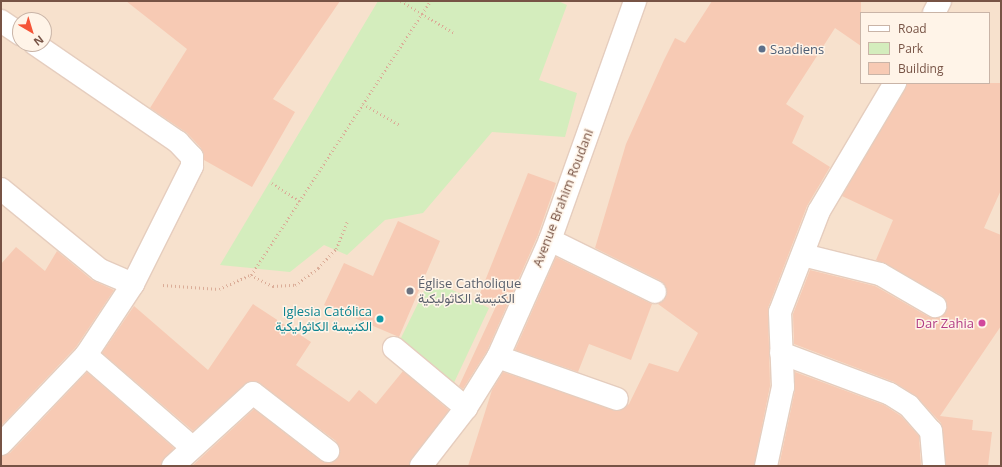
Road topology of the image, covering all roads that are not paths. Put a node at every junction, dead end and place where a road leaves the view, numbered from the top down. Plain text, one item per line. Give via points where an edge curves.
1 (635, 1) edge
2 (940, 1) edge
3 (934, 12) edge
4 (1, 21) edge
5 (12, 29) edge
6 (47, 52) edge
7 (894, 84) edge
8 (1, 189) edge
9 (550, 240) junction
10 (803, 255) junction
11 (133, 284) junction
12 (655, 292) dead end
13 (935, 306) dead end
14 (394, 348) dead end
15 (781, 353) junction
16 (86, 355) junction
17 (498, 357) junction
18 (617, 398) dead end
19 (466, 408) junction
20 (1, 444) edge
21 (192, 446) junction
22 (328, 451) dead end
23 (172, 466) edge
24 (421, 466) edge
25 (766, 466) edge
26 (934, 466) edge

1 - 9 street, Avenue Brahim Roudani
2 - 3 street
4 - 5 street
6 - 11 street via 178,142 192,157 192,166
7 - 10 street via 819,211
8 - 11 street via 100,270
9 - 12 street
9 - 17 street, Avenue Brahim Roudani
10 - 13 street via 880,274
10 - 15 street via 780,312
11 - 16 street
14 - 19 street
15 - 25 street via 783,387
15 - 26 street via 890,394 909,406 930,431
16 - 20 street
16 - 21 street
17 - 18 street
17 - 19 street, Avenue Brahim Roudani
19 - 24 street, Avenue Brahim Roudani
21 - 22 street via 253,393
21 - 23 street

